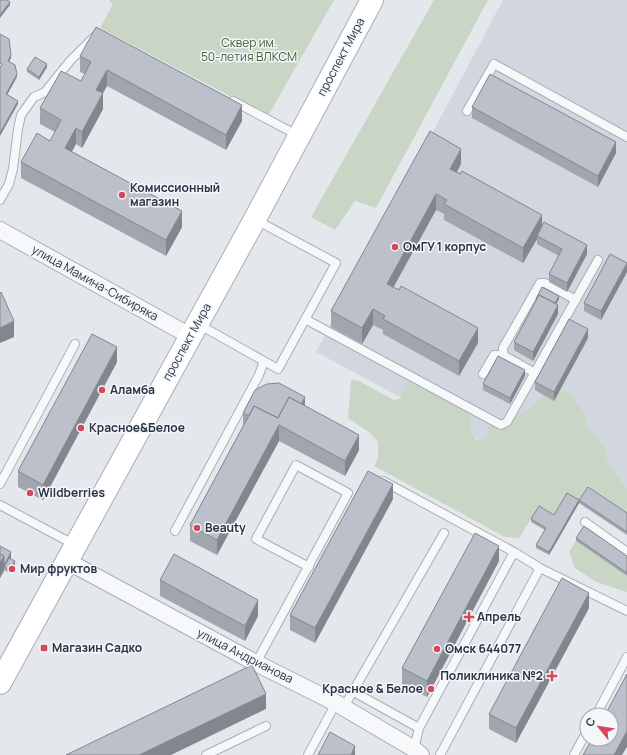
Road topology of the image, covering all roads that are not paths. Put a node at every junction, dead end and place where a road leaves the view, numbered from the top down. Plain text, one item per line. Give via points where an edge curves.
1 (372, 0) edge
2 (101, 35) edge
3 (225, 98) edge
4 (467, 111) dead end
5 (299, 136) junction
6 (627, 137) edge
7 (0, 200) edge
8 (254, 220) junction
9 (0, 230) edge
10 (598, 260) dead end
11 (576, 300) junction
12 (305, 319) junction
13 (194, 330) junction
14 (75, 344) dead end
15 (503, 355) junction
16 (264, 361) junction
17 (535, 373) junction
18 (483, 374) dead end
19 (379, 479) edge
20 (0, 484) edge
21 (0, 505) edge
22 (585, 522) dead end
23 (175, 531) dead end
24 (444, 533) dead end
25 (514, 552) junction
26 (627, 552) edge
27 (71, 553) junction
28 (309, 567) junction
29 (540, 568) junction
30 (627, 611) edge
31 (627, 657) edge
32 (256, 663) junction
33 (0, 683) edge
34 (352, 691) junction
35 (340, 705) junction
36 (600, 707) edge
37 (266, 726) dead end
38 (419, 728) junction
39 (579, 746) edge
40 (417, 752) edge
41 (206, 755) edge
42 (308, 755) edge
43 (440, 755) edge
44 (574, 755) edge

1 - 5 main road, проспект Мира
2 - 7 lane via 96,35 70,60 44,92 34,97 21,116 14,169
3 - 5 lane
4 - 6 lane via 494,64
5 - 8 main road, проспект Мира
8 - 12 lane via 336,263
8 - 13 main road, проспект Мира
9 - 13 street, улица Мамина-Сибиряка
10 - 11 lane
11 - 15 lane via 540,283 503,348
11 - 17 lane
12 - 16 lane via 278,368
12 - 17 lane via 501,425 507,422
13 - 16 lane
13 - 27 main road, проспект Мира
14 - 20 lane
15 - 17 lane
15 - 18 lane via 494,355
16 - 23 lane via 259,375
19 - 25 lane
21 - 27 lane
22 - 26 lane
24 - 34 lane
25 - 29 lane
25 - 38 lane
27 - 32 street, улица Андрианова
27 - 33 main road, проспект Мира
28 - 28 lane via 256,539 296,465 348,493
28 - 32 lane
29 - 30 lane
29 - 43 lane
31 - 36 lane
32 - 35 street, улица Андрианова
34 - 35 lane
34 - 38 lane
35 - 40 street, улица Андрианова
35 - 42 lane
37 - 41 lane
38 - 40 lane
39 - 44 lane

